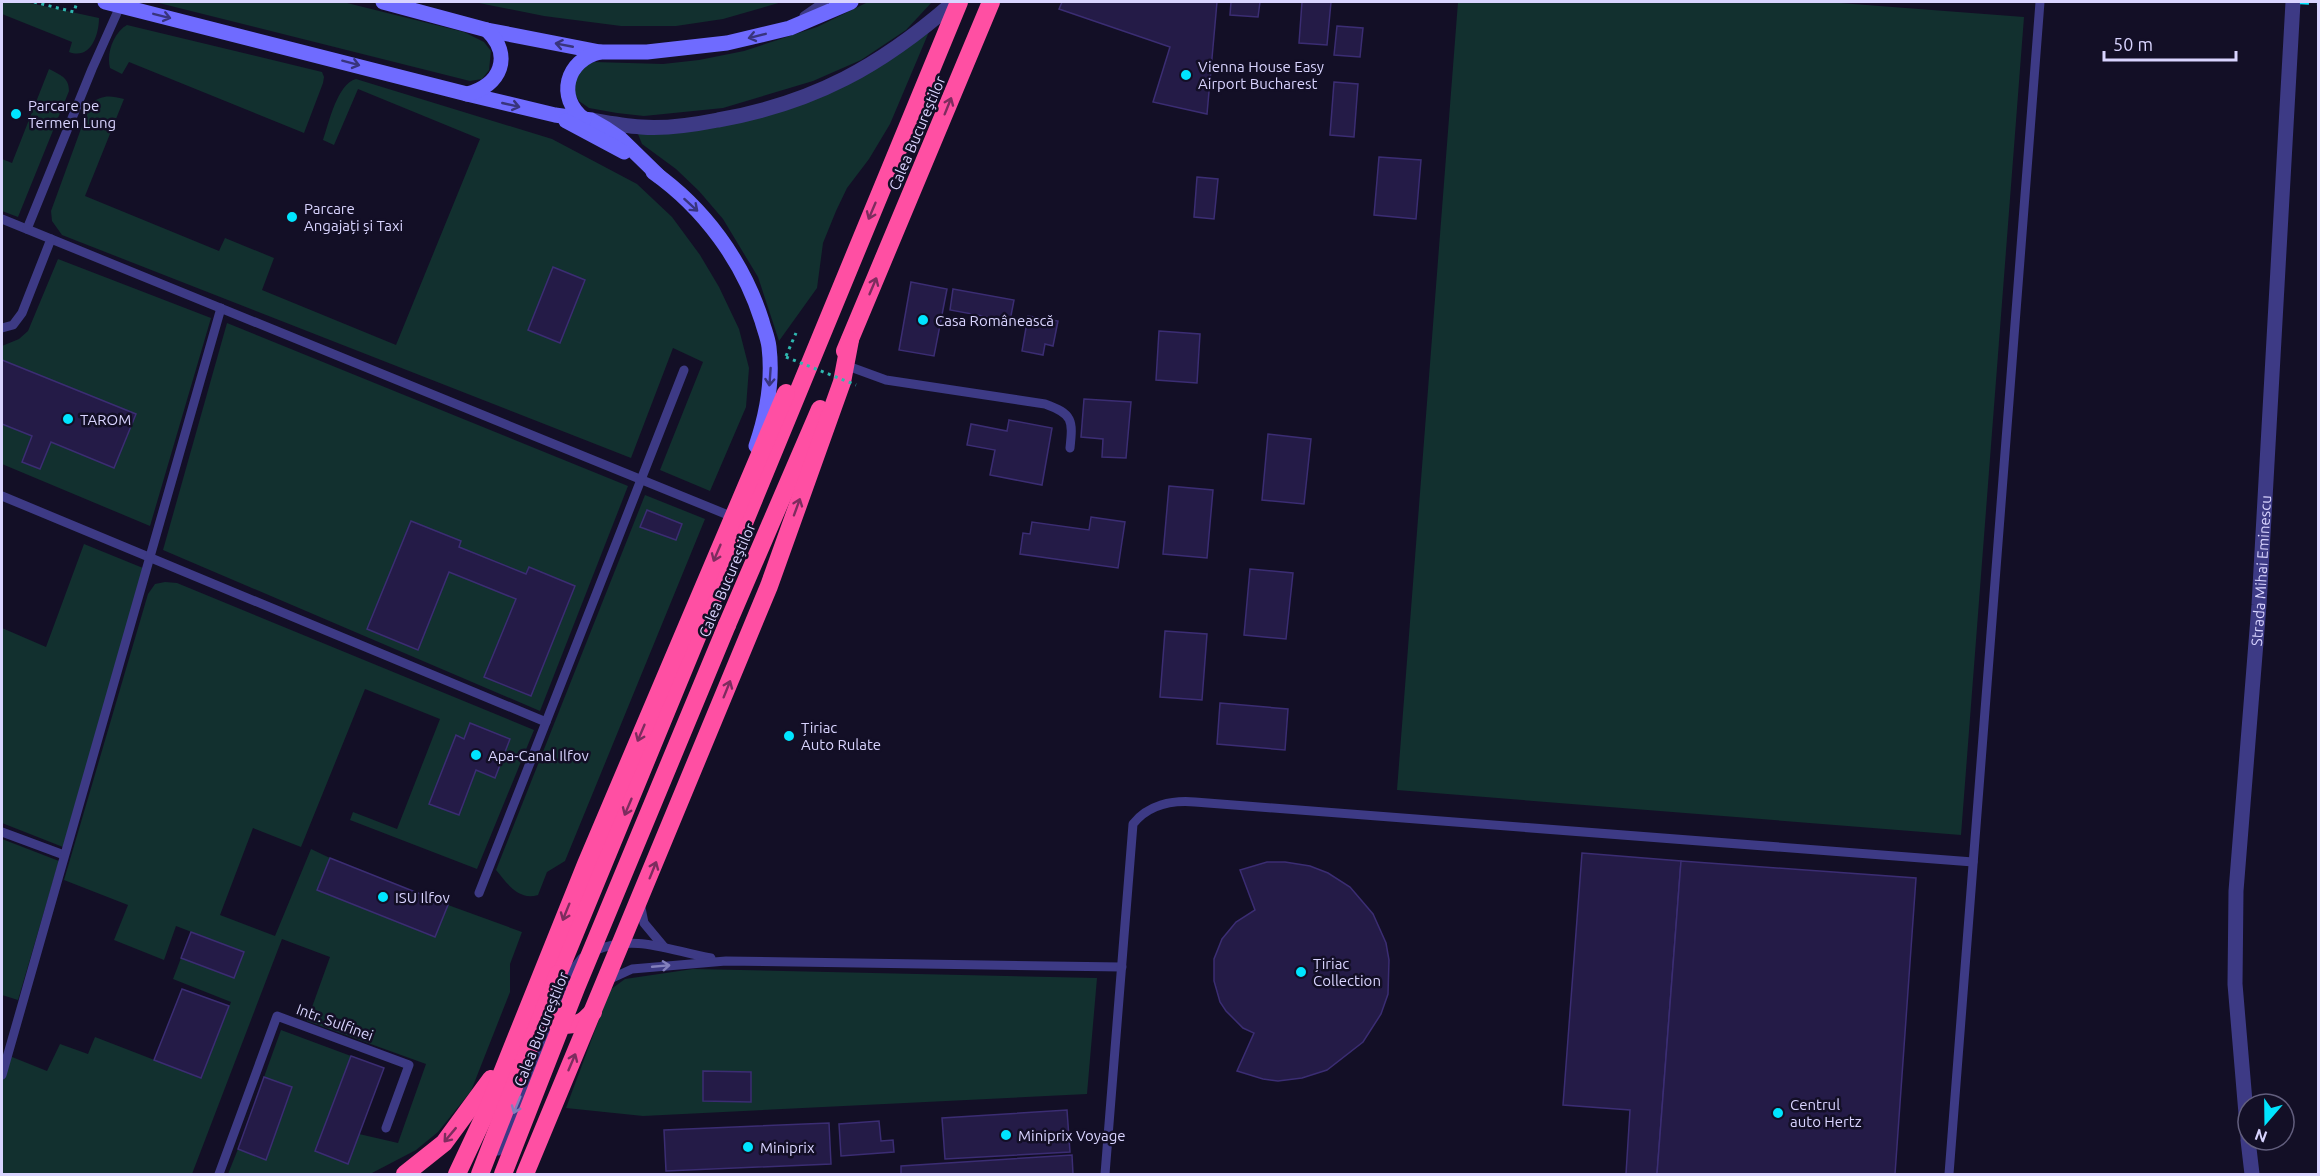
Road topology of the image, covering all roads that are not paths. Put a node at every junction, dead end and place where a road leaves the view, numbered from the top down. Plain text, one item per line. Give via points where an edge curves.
1 (383, 2) edge
2 (824, 2) edge
3 (851, 2) edge
4 (954, 2) edge
5 (959, 2) edge
6 (991, 2) edge
7 (2040, 2) edge
8 (2293, 2) edge
9 (116, 3) edge
10 (789, 28) junction
11 (487, 30) junction
12 (600, 52) junction
13 (467, 94) junction
14 (555, 115) junction
15 (587, 120) junction
16 (660, 177) junction
17 (2, 221) edge
18 (27, 229) junction
19 (51, 239) junction
20 (221, 308) junction
21 (2, 328) edge
22 (824, 331) junction
23 (850, 340) junction
24 (845, 365) junction
25 (684, 370) dead end
26 (1070, 448) dead end
27 (641, 480) junction
28 (2, 496) edge
29 (733, 517) junction
30 (150, 557) junction
31 (546, 722) junction
32 (2, 832) edge
33 (64, 855) junction
34 (1973, 862) junction
35 (479, 893) dead end
36 (639, 902) junction
37 (623, 942) junction
38 (664, 947) junction
39 (726, 961) junction
40 (1122, 967) junction
41 (606, 982) junction
42 (535, 989) junction
43 (593, 1012) junction
44 (551, 1020) junction
45 (510, 1053) junction
46 (2, 1075) edge
47 (2244, 1092) edge
48 (386, 1128) dead end
49 (2250, 1152) edge
50 (219, 1174) edge
51 (405, 1174) edge
52 (457, 1174) edge
53 (480, 1174) edge
54 (489, 1174) edge
55 (503, 1174) edge
56 (525, 1174) edge
57 (1105, 1174) edge
58 (1949, 1174) edge
59 (2252, 1174) edge

1 - 11 street
2 - 10 lane
3 - 10 street
4 - 15 street via 883,57 843,81 798,100 698,124 642,128
5 -> 22 highway, Calea Bucureștilor
23 -> 6 highway, Calea Bucureștilor
7 - 34 lane
8 - 47 street, Strada Mihai Eminescu via 2259,605 2236,901 2235,984
9 -> 13 street
9 - 18 lane
10 -> 12 street via 727,43 647,52
12 -> 11 street
11 - 13 street via 498,45 500,67 488,86
12 - 15 street via 577,64 568,83 574,112
13 -> 14 street
14 - 15 street
14 - 16 street via 616,146
15 - 16 street via 606,128
16 -> 29 street via 701,214 733,256 756,301 769,344 771,374 762,429
17 - 18 lane
18 - 19 lane
19 - 20 lane
19 - 21 lane via 22,313 13,325
20 - 27 lane
20 - 30 lane
22 - 29 highway via 799,364
22 -> 53 highway, Calea Bucureștilor, bridge via 558,974
23 - 24 highway
23 - 55 highway, Calea Bucureștilor, bridge via 727,625
24 - 26 lane via 886,380 1059,409 1073,427
36 -> 24 highway via 768,586
25 - 27 lane
27 - 29 lane
27 - 31 lane
28 - 30 lane
29 -> 42 highway
30 - 31 lane
30 - 33 lane
31 - 35 lane
32 - 33 lane
33 - 46 lane
34 - 40 lane via 1178,801 1157,807 1133,824
34 - 58 lane
36 - 37 highway
36 - 38 lane via 644,923
37 - 38 lane
37 - 41 highway
37 - 44 lane via 606,945 579,962 570,973
38 - 39 lane
39 - 40 lane
41 -> 39 lane via 632,969
40 - 57 lane
41 - 43 highway
42 - 44 highway via 536,1002
42 - 45 highway
43 - 44 highway via 581,1022
56 -> 43 highway
44 -> 54 lane
45 -> 51 highway via 444,1143
45 - 52 highway
48 - 50 lane, Intr. Sulfinei via 410,1065 277,1016
49 - 59 street, Strada Mihai Eminescu

